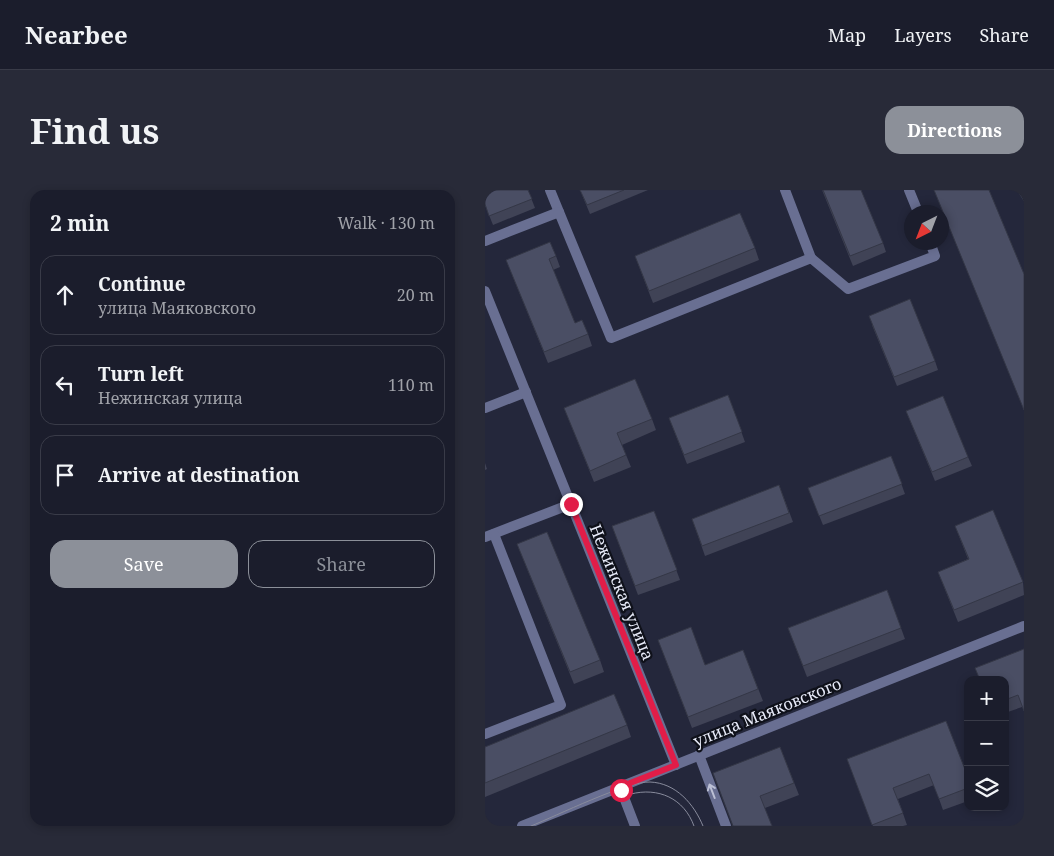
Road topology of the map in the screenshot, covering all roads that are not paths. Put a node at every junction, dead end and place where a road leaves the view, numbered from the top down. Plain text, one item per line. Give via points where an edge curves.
1 (550, 190) edge
2 (785, 190) edge
3 (909, 190) edge
4 (915, 205) edge
5 (559, 212) junction
6 (485, 241) edge
7 (932, 250) edge
8 (811, 258) junction
9 (485, 291) edge
10 (526, 392) junction
11 (485, 408) edge
12 (571, 504) junction
13 (489, 536) edge
14 (1024, 626) edge
15 (485, 734) edge
16 (699, 756) junction
17 (676, 765) junction
18 (620, 787) junction
19 (522, 826) edge
20 (635, 826) edge
21 (726, 826) edge

1 - 5 street
2 - 8 street
3 - 4 street
5 - 6 street
5 - 8 street via 611,338
7 - 8 street via 935,256 848,289
9 - 10 street, Нежинская улица
10 - 11 street
10 - 12 street, Нежинская улица
12 - 13 street
12 - 17 street, Нежинская улица
13 - 15 street via 561,705
14 - 16 street, улица Маяковского
16 - 17 street, улица Маяковского
21 -> 16 street
17 - 18 street, улица Маяковского
18 - 19 street, улица Маяковского
18 - 20 street

